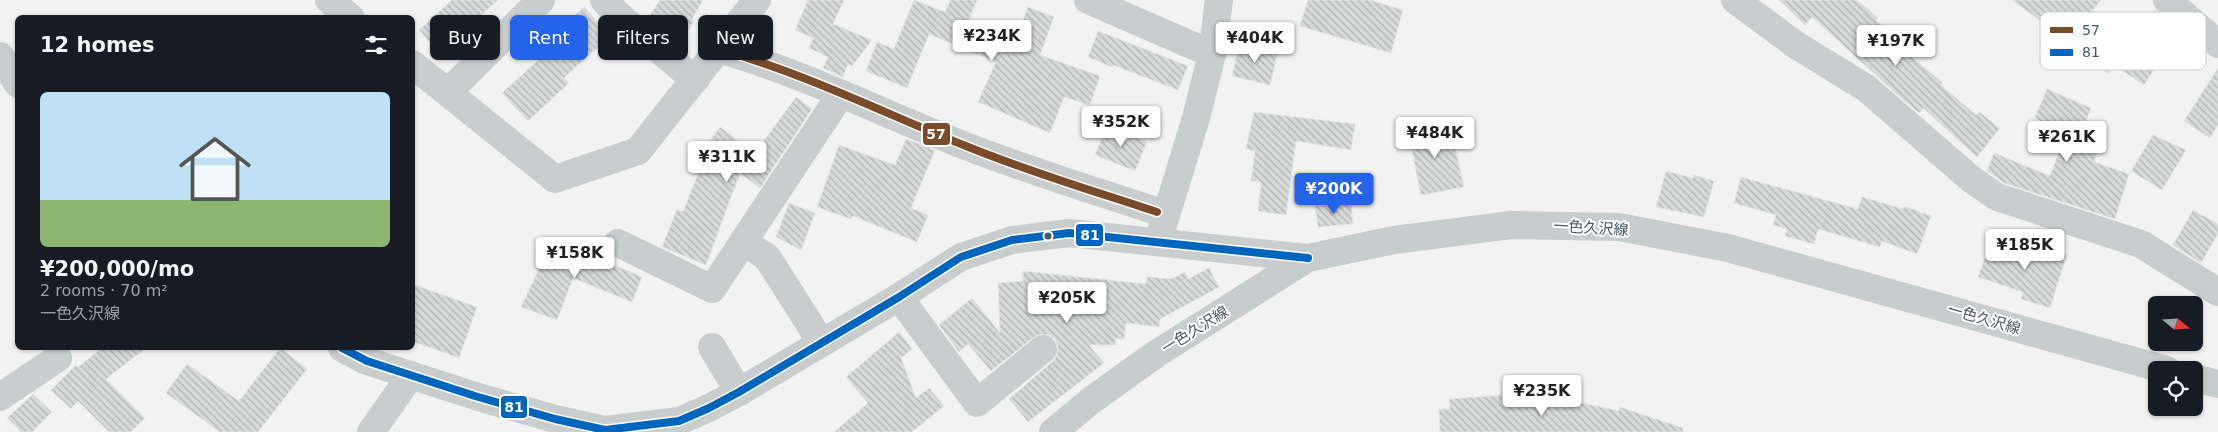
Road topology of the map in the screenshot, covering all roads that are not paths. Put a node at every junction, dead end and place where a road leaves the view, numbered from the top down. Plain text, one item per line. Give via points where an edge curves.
1 (328, 0) edge
2 (604, 0) edge
3 (757, 0) edge
4 (1088, 0) edge
5 (1219, 0) edge
6 (1735, 0) edge
7 (2167, 0) edge
8 (545, 5) edge
9 (2181, 12) edge
10 (347, 15) edge
11 (745, 15) edge
12 (2206, 34) edge
13 (2218, 44) edge
14 (1212, 54) junction
15 (0, 56) edge
16 (710, 60) edge
17 (748, 60) edge
18 (415, 66) edge
19 (15, 79) edge
20 (695, 80) junction
21 (448, 92) junction
22 (841, 94) junction
23 (1165, 214) junction
24 (1159, 241) junction
25 (618, 242) dead end
26 (743, 242) junction
27 (1308, 258) junction
28 (2218, 292) edge
29 (899, 297) junction
30 (821, 342) junction
31 (712, 347) dead end
32 (1043, 349) dead end
33 (346, 350) edge
34 (58, 358) dead end
35 (2148, 365) edge
36 (411, 375) junction
37 (2203, 380) edge
38 (2218, 384) edge
39 (740, 392) junction
40 (0, 397) edge
41 (633, 429) edge
42 (371, 432) edge
43 (1053, 432) edge

1 - 10 street
2 - 20 street
3 - 11 street
4 - 14 street
5 - 14 street
6 - 28 street via 1796,45 1866,88 1971,179 1997,197 2140,244
7 - 9 street
8 - 21 street via 503,53
12 - 13 street
14 - 23 street via 1196,118
15 - 19 street
16 - 20 street
17 - 22 street
18 - 21 street
20 - 21 street via 638,151 555,179
22 - 23 street via 968,147
22 - 26 street
23 - 24 street
24 - 27 street
24 - 29 street via 1069,233 1012,240 960,257
25 - 26 street via 712,289
26 - 30 street via 767,256
27 - 35 main road, 一色久沢線 via 1394,240 1511,225 1619,227 1728,248
27 - 43 main road, 一色久沢線 via 1156,354
29 - 30 street
29 - 32 street via 977,403
30 - 39 street
31 - 39 street
33 - 36 street via 367,361
34 - 40 street
36 - 41 street via 555,419 605,430
36 - 42 street
37 - 38 main road
39 - 41 street via 679,421

